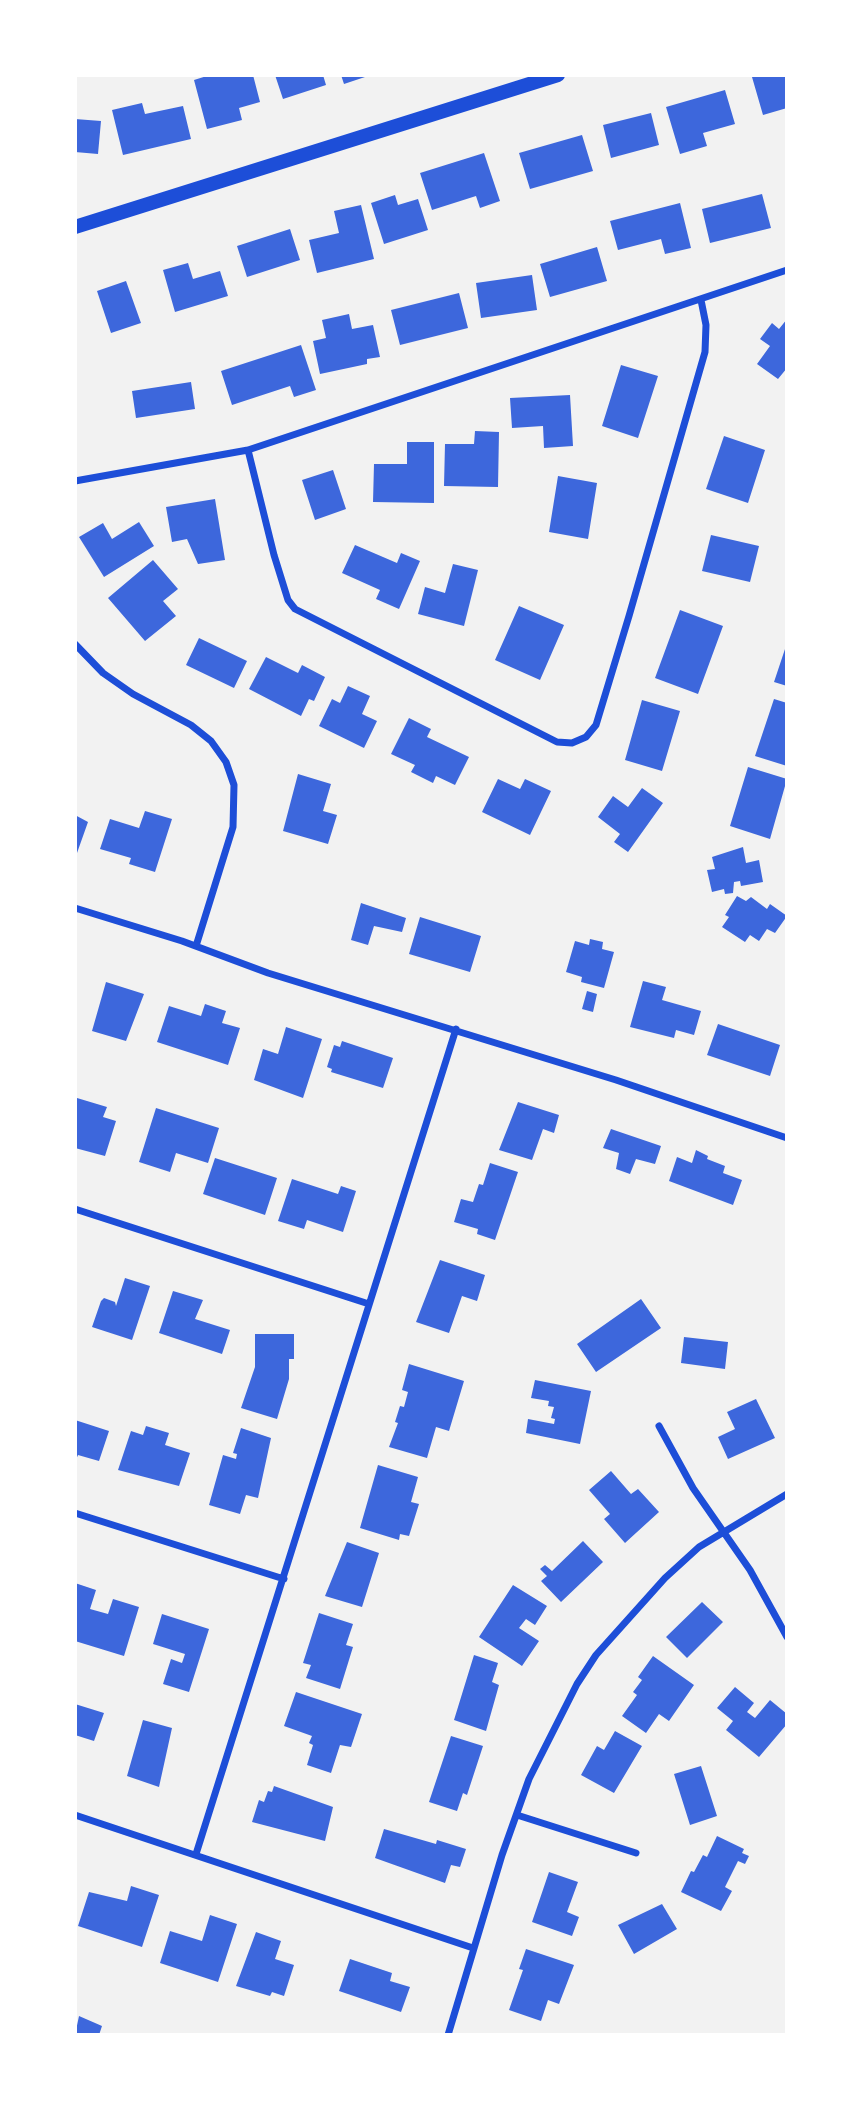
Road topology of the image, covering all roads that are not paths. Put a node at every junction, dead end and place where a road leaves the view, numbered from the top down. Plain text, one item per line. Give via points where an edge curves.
1 (558, 75) edge
2 (75, 226) edge
3 (787, 270) edge
4 (701, 300) junction
5 (248, 450) junction
6 (75, 481) edge
7 (75, 644) edge
8 (75, 908) edge
9 (196, 947) junction
10 (457, 1029) junction
11 (787, 1138) edge
12 (75, 1209) edge
13 (369, 1304) junction
14 (659, 1426) dead end
15 (787, 1494) edge
16 (75, 1513) edge
17 (723, 1531) junction
18 (284, 1579) junction
19 (787, 1637) edge
20 (75, 1815) edge
21 (517, 1815) junction
22 (636, 1853) dead end
23 (195, 1854) junction
24 (473, 1948) junction
25 (448, 2035) edge

1 - 2 main road
3 - 4 street
4 - 5 street
4 - 5 street via 705,352 629,616 596,725 586,737 572,743 557,742 295,609 274,555
5 - 6 street
7 - 9 street via 103,673 133,694 191,725 211,741 226,762 234,785 233,827
8 - 9 street
9 - 10 street
10 - 11 street
10 - 13 street
12 - 13 street
13 - 18 street
14 - 17 street
15 - 17 street
16 - 18 street
17 - 19 street
17 - 21 street via 665,1577 596,1655 547,1740
18 - 23 street
20 - 23 street
21 - 22 street
21 - 24 street
23 - 24 street
24 - 25 street

